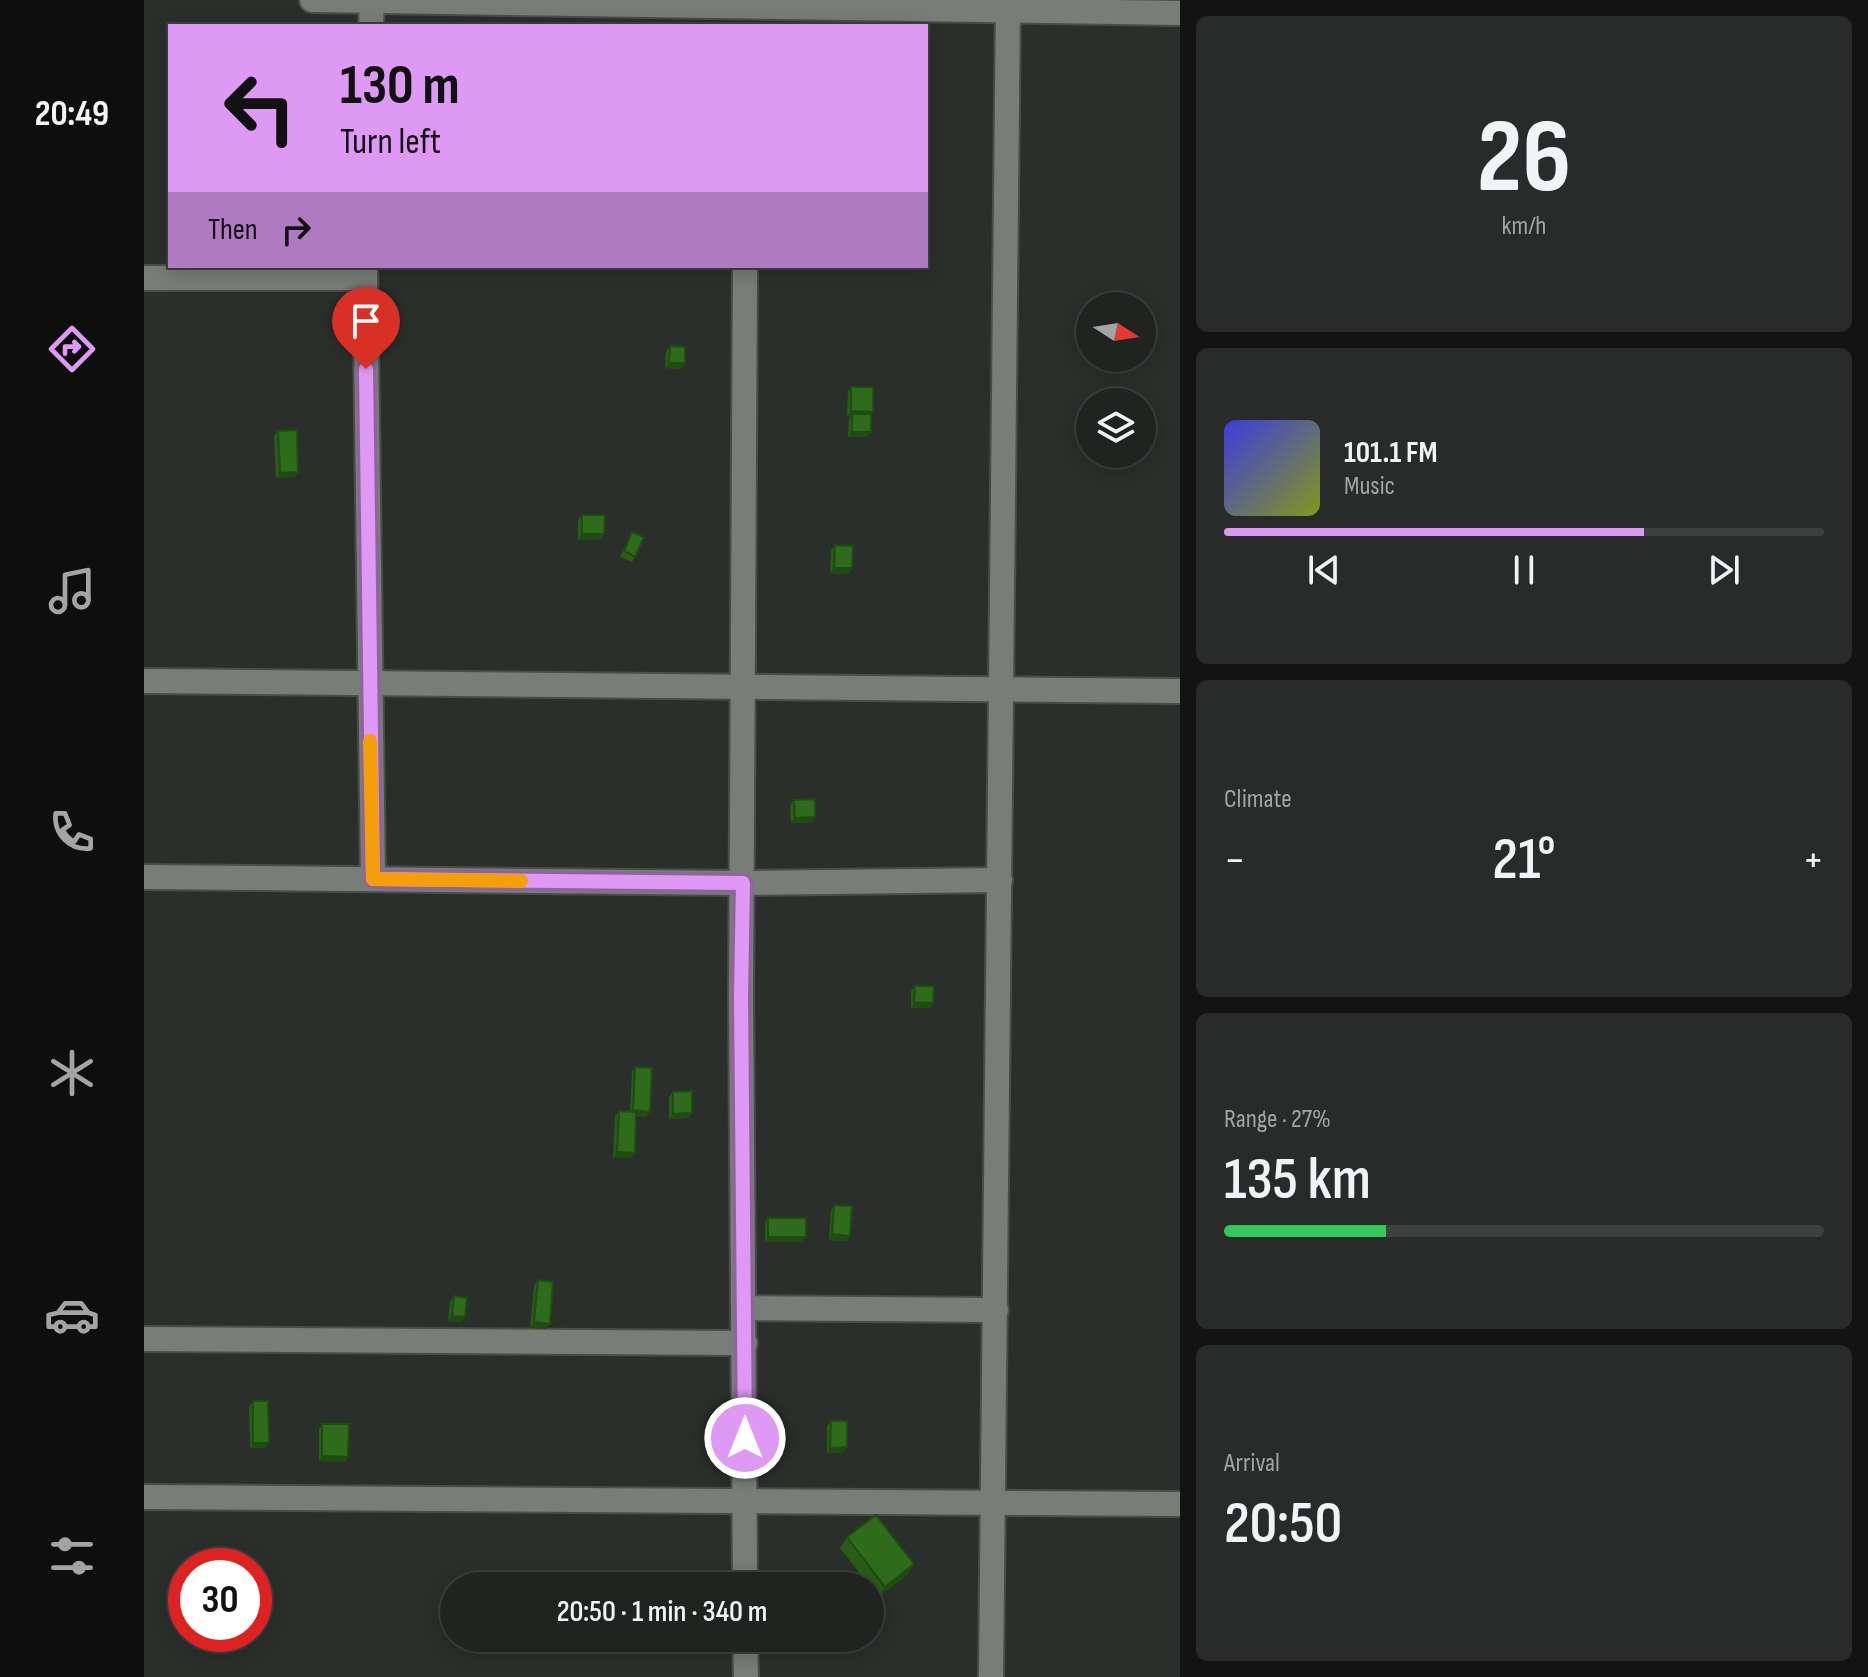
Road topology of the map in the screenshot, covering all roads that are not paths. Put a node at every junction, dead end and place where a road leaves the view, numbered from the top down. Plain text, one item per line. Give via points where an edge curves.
1 (312, 0) edge
2 (372, 0) edge
3 (1008, 5) edge
4 (747, 11) edge
5 (1180, 13) edge
6 (371, 24) edge
7 (745, 268) edge
8 (365, 272) edge
9 (144, 278) edge
10 (144, 681) edge
11 (370, 683) junction
12 (743, 686) junction
13 (1001, 689) junction
14 (1180, 691) edge
15 (144, 877) edge
16 (373, 879) junction
17 (1000, 880) junction
18 (743, 883) junction
19 (745, 1308) junction
20 (996, 1310) junction
21 (144, 1339) edge
22 (745, 1343) junction
23 (144, 1497) edge
24 (744, 1501) junction
25 (994, 1502) junction
26 (1180, 1504) edge
27 (745, 1572) edge
28 (745, 1652) edge
29 (746, 1677) edge
30 (991, 1677) edge

1 - 2 street
2 - 4 street
2 - 6 street
3 - 4 street
3 - 5 street
3 - 13 street
7 - 12 street
8 - 9 street
8 - 11 street
10 - 11 street
11 - 12 street
11 - 16 street
12 - 13 street
12 - 18 street
13 - 14 street
13 - 17 street
15 - 16 street
16 - 18 street
17 - 18 street
17 - 20 street
18 - 19 street
19 - 20 street
19 - 22 street
20 - 25 street
21 - 22 street
22 - 24 street
23 - 24 street
24 - 25 street
24 - 27 street
25 - 26 street
25 - 30 street
28 - 29 street

